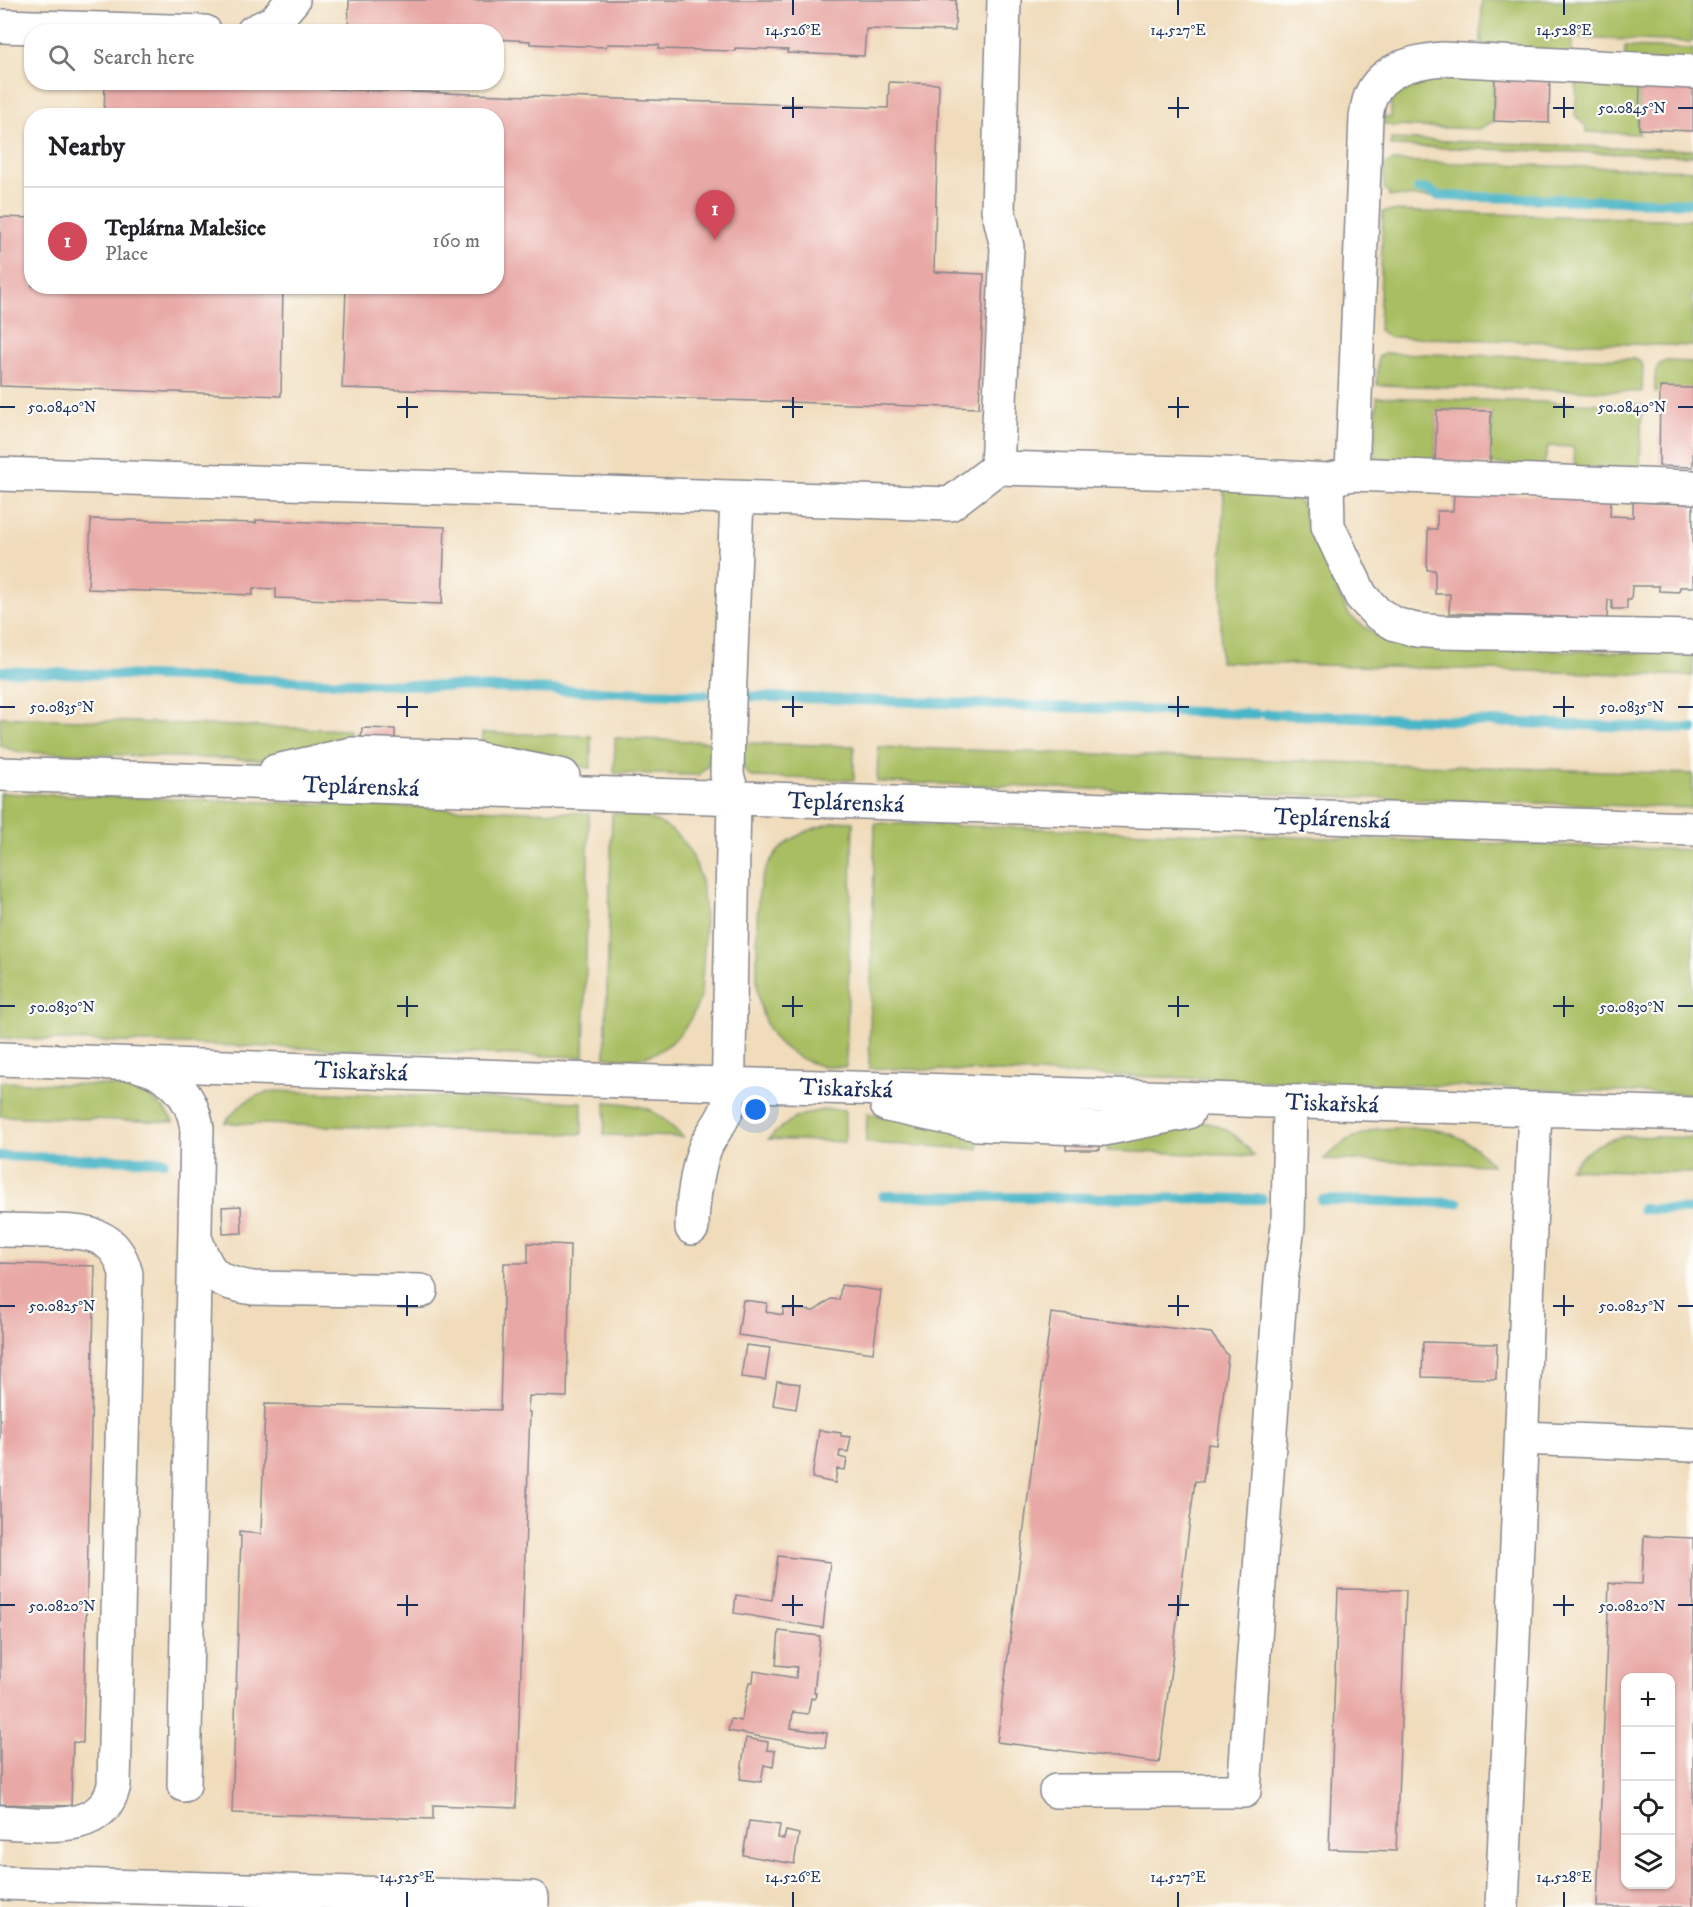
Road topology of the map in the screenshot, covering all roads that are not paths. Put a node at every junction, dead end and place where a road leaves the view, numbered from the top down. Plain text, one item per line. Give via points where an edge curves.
1 (293, 0) edge
2 (1004, 0) edge
3 (270, 24) edge
4 (0, 26) edge
5 (24, 27) edge
6 (1693, 72) edge
7 (997, 468) junction
8 (0, 474) edge
9 (1340, 477) junction
10 (1693, 487) edge
11 (737, 498) junction
12 (1693, 637) edge
13 (0, 774) edge
14 (734, 798) junction
15 (1693, 829) edge
16 (0, 1059) edge
17 (125, 1063) junction
18 (272, 1067) junction
19 (729, 1084) junction
20 (1290, 1102) junction
21 (1535, 1109) junction
22 (1693, 1114) edge
23 (198, 1128) junction
24 (693, 1228) dead end
25 (0, 1230) edge
26 (195, 1238) junction
27 (421, 1291) dead end
28 (1522, 1438) junction
29 (1693, 1445) edge
30 (184, 1785) dead end
31 (1056, 1791) dead end
32 (0, 1822) edge
33 (0, 1883) edge
34 (532, 1907) edge
35 (1502, 1907) edge

1 - 3 street
2 - 7 street via 998,210 1007,247
4 - 5 street
6 - 9 street via 1443,59 1402,66 1382,80 1370,96 1366,117
7 - 9 street
7 - 11 street via 950,504
8 - 11 street
9 - 10 street
9 - 12 street via 1328,526 1360,596 1395,624 1440,632
11 - 14 street via 727,775
13 - 14 street, Teplárenská
14 - 15 street, Teplárenská
14 - 19 street
16 - 17 street, Tiskařská
17 - 18 street, Tiskařská
17 - 23 street via 161,1073 177,1085 189,1100
18 - 19 street, Tiskařská
18 - 23 street via 232,1075 216,1085 205,1101
19 - 20 street, Tiskařská
19 - 24 street via 725,1115 704,1150 692,1211
20 - 21 street, Tiskařská
20 - 31 street via 1288,1226 1244,1791
21 - 22 street, Tiskařská
21 - 28 street
23 - 26 street
25 - 32 street via 95,1235 117,1250 126,1274 112,1796 95,1815 83,1821
26 - 27 street via 207,1268 232,1285
26 - 30 street
28 - 29 street
28 - 35 street
33 - 34 street via 532,1898

